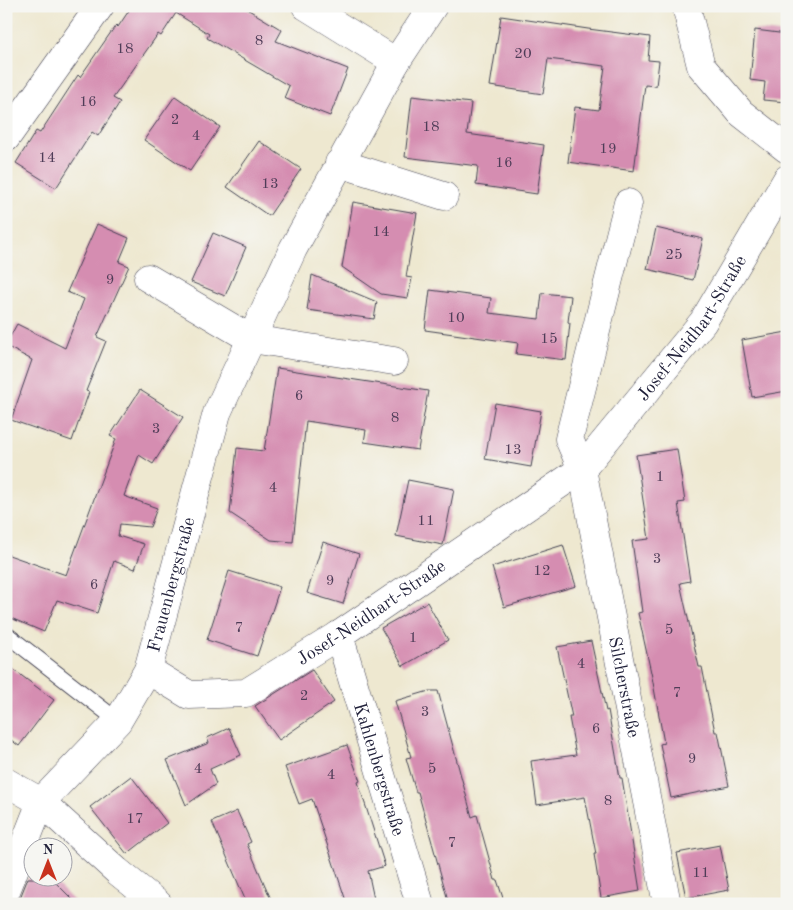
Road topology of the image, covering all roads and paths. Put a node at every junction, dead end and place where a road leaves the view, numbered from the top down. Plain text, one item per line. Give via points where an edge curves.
1 (100, 6) edge
2 (306, 6) edge
3 (432, 6) edge
4 (686, 6) edge
5 (396, 62) junction
6 (6, 138) edge
7 (787, 149) edge
8 (339, 164) junction
9 (787, 178) edge
10 (444, 196) dead end
11 (628, 203) dead end
12 (148, 278) dead end
13 (252, 338) junction
14 (394, 361) dead end
15 (582, 469) junction
16 (6, 634) edge
17 (339, 636) junction
18 (148, 670) junction
19 (118, 721) junction
20 (6, 782) edge
21 (41, 802) junction
22 (6, 891) edge
23 (158, 904) edge
24 (420, 904) edge
25 (667, 904) edge

1 - 6 street
2 - 5 street
3 - 5 street, Frauenbergstraße
4 - 7 street via 701,66 741,113
5 - 8 street, Frauenbergstraße
8 - 10 street
8 - 13 street, Frauenbergstraße via 292,249
9 - 15 street, Josef-Neidhart-Straße via 704,322
11 - 15 street via 569,439
12 - 13 street
13 - 14 street
13 - 18 street, Frauenbergstraße via 217,413
15 - 17 street, Josef-Neidhart-Straße
15 - 25 street, Silcherstraße
16 - 19 lane
17 - 18 street, Josef-Neidhart-Straße via 246,693 189,695
17 - 24 street, Kahlenbergstraße
18 - 19 street, Frauenbergstraße
19 - 21 street, Frauenbergstraße
20 - 21 street
21 - 22 street
21 - 23 street

